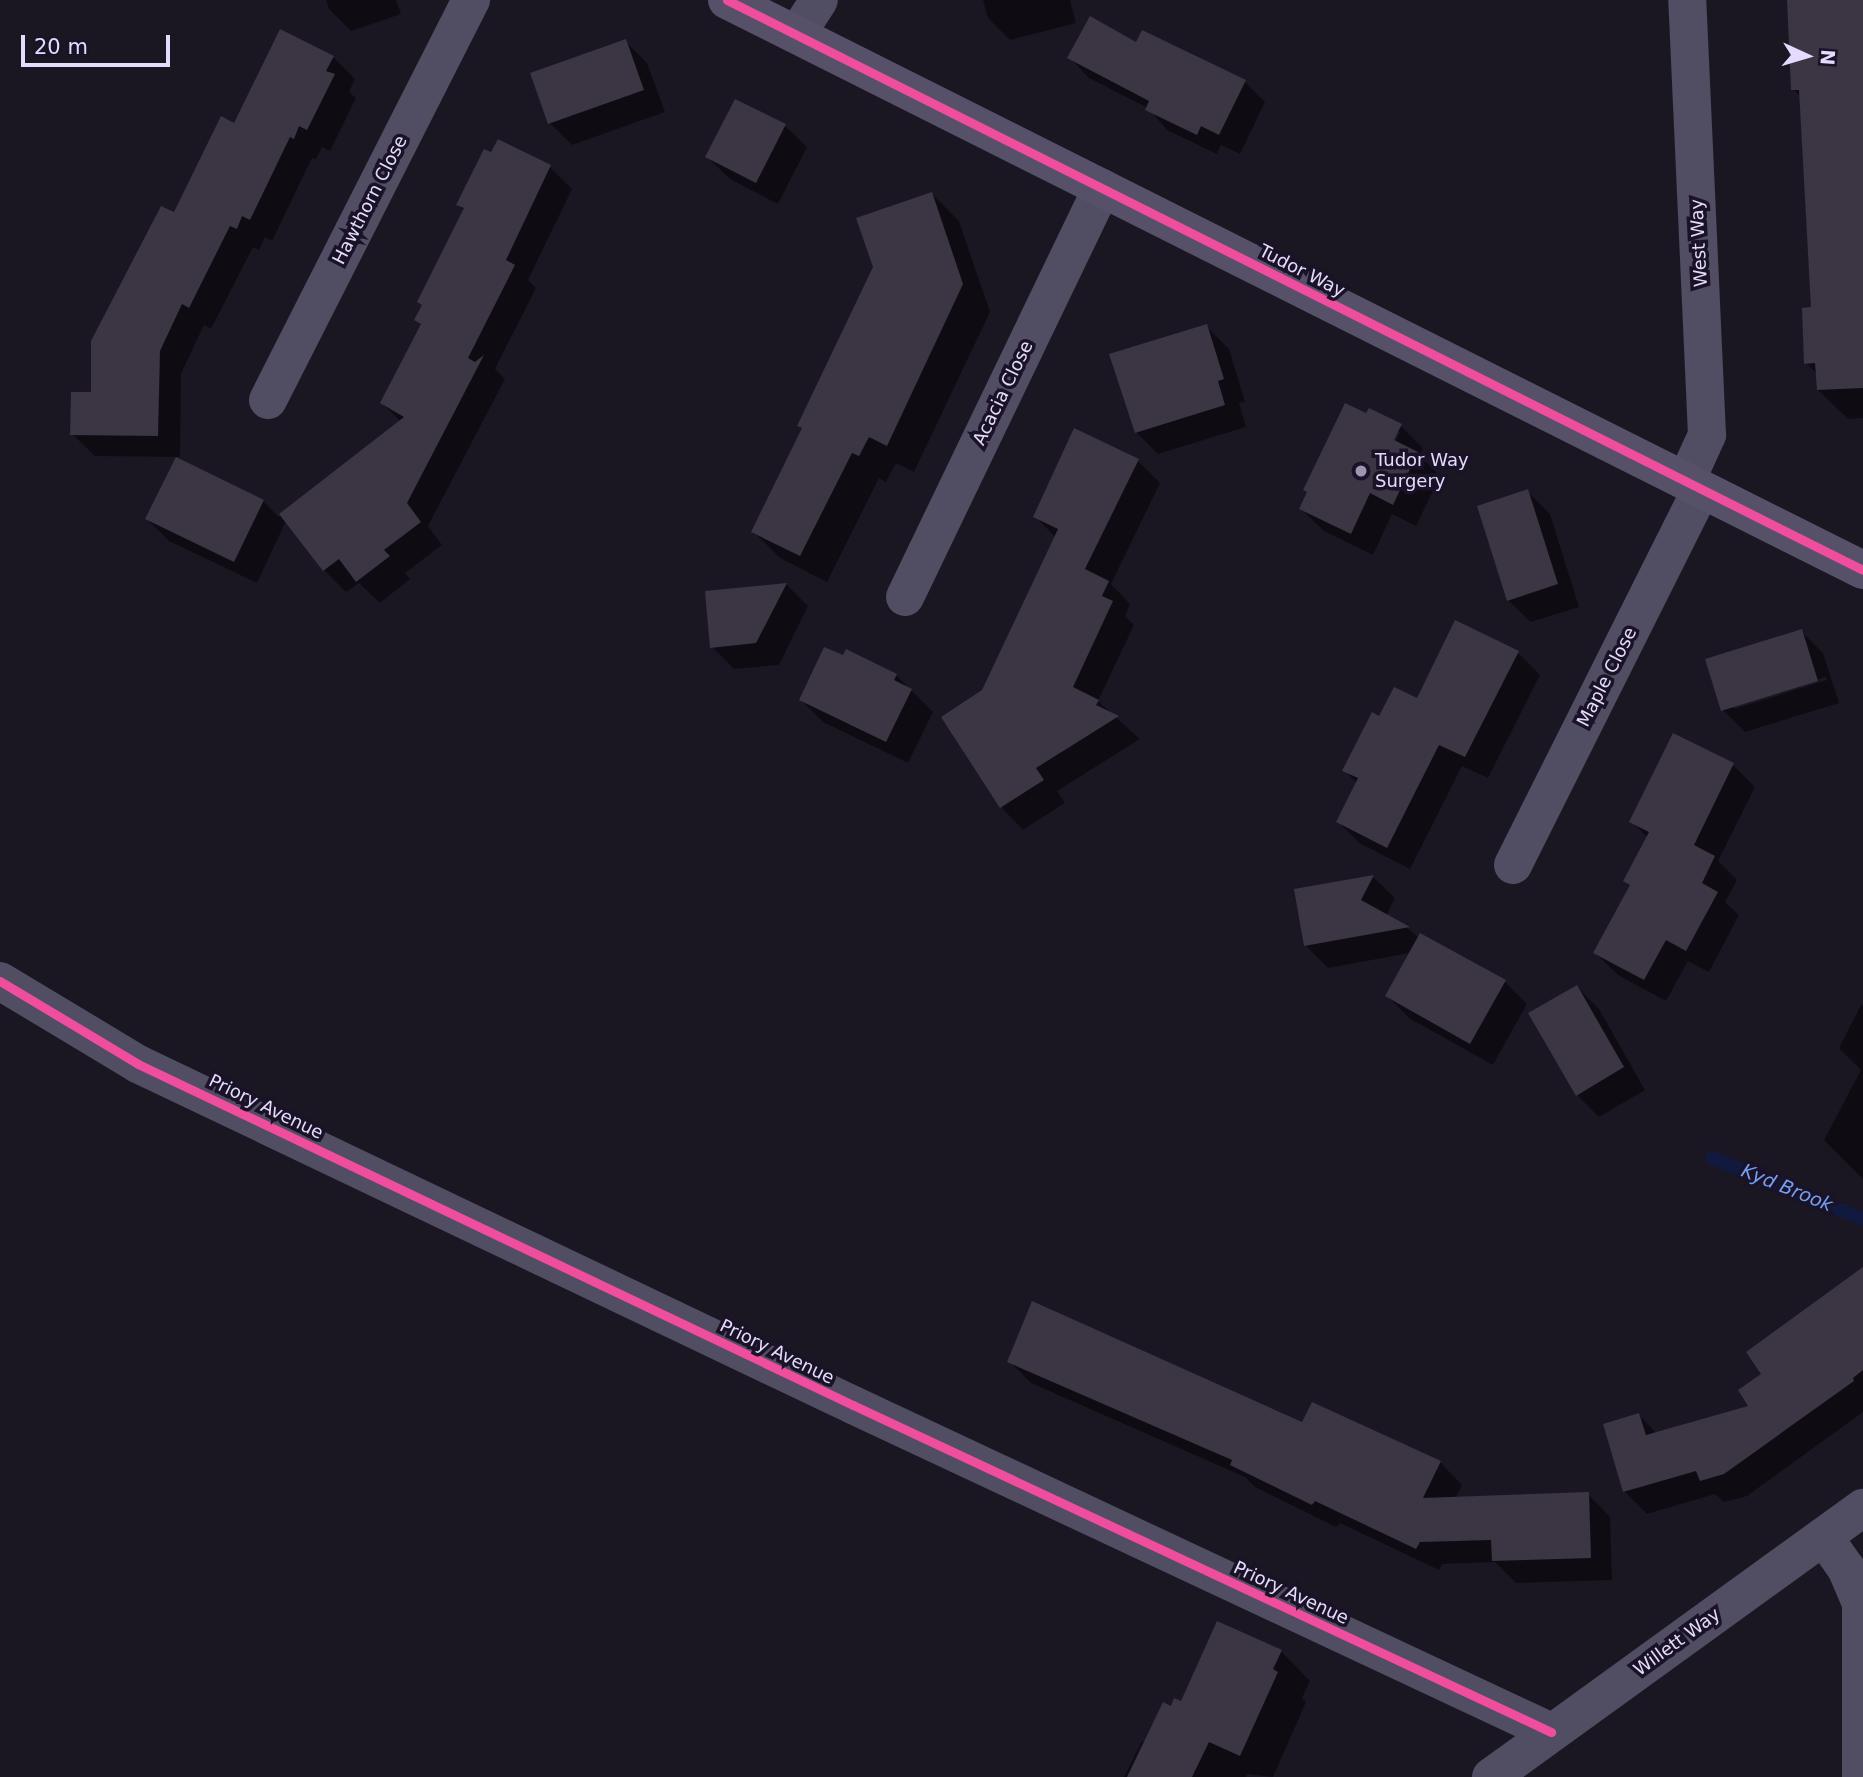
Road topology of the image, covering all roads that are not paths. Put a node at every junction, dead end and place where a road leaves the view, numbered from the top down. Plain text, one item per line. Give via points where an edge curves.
1 (471, 0) edge
2 (727, 0) edge
3 (819, 0) edge
4 (1687, 0) edge
5 (797, 34) junction
6 (1102, 188) junction
7 (268, 400) dead end
8 (1694, 485) junction
9 (1863, 570) edge
10 (905, 597) dead end
11 (1513, 865) dead end
12 (0, 981) edge
13 (1863, 1508) edge
14 (1824, 1537) junction
15 (1551, 1732) junction
16 (1491, 1777) edge
17 (1860, 1777) edge

1 - 7 street, Hawthorn Close
2 - 5 street, Tudor Way
3 - 5 street
4 - 8 street, West Way via 1707,435
5 - 6 street, Tudor Way
6 - 8 street, Tudor Way
6 - 10 street, Acacia Close
8 - 9 street, Tudor Way
8 - 11 street, Maple Close
12 - 15 street, Priory Avenue via 138,1064
13 - 14 street, Willett Way
14 - 15 street, Willett Way
14 - 17 street via 1846,1568 1861,1603
15 - 16 street, Willett Way

